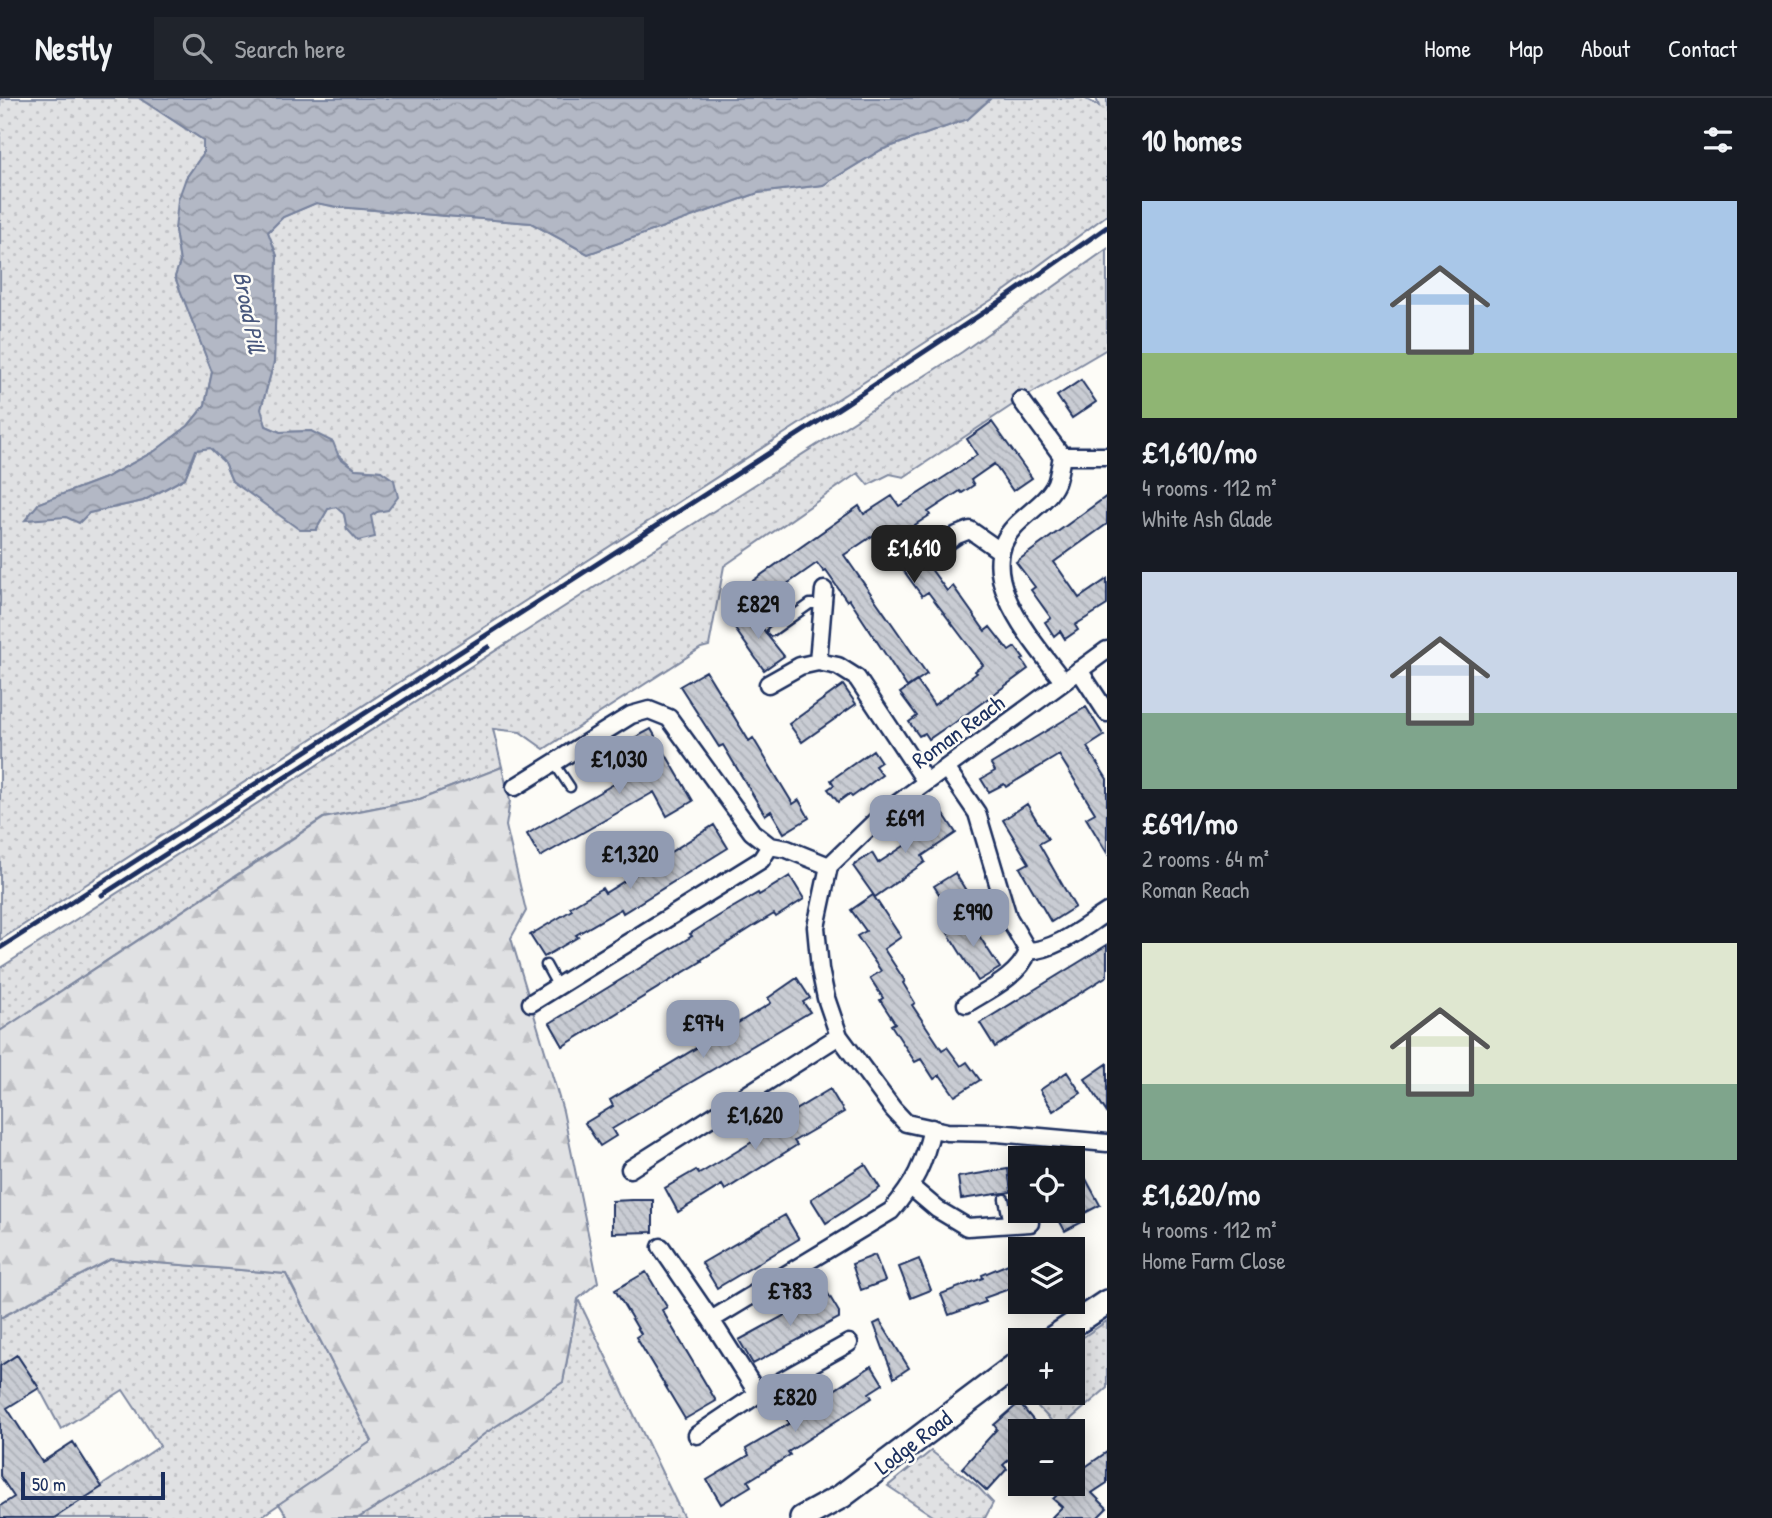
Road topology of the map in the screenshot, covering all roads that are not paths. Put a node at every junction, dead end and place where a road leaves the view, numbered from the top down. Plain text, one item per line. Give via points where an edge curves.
1 (1020, 400) dead end
2 (1062, 456) junction
3 (1107, 456) edge
4 (935, 550) dead end
5 (1000, 551) junction
6 (824, 597) joint
7 (772, 631) dead end
8 (1107, 650) edge
9 (818, 662) junction
10 (1079, 670) junction
11 (1063, 681) junction
12 (768, 684) dead end
13 (1107, 713) edge
14 (554, 763) junction
15 (946, 768) junction
16 (926, 782) junction
17 (515, 787) dead end
18 (570, 787) dead end
19 (770, 846) junction
20 (829, 866) junction
21 (1107, 912) edge
22 (1028, 951) junction
23 (546, 965) dead end
24 (558, 986) junction
25 (531, 1003) dead end
26 (966, 1004) dead end
27 (839, 1037) junction
28 (932, 1128) junction
29 (1107, 1143) edge
30 (630, 1169) dead end
31 (911, 1187) junction
32 (1004, 1199) dead end
33 (1030, 1223) dead end
34 (1009, 1224) junction
35 (661, 1247) dead end
36 (1107, 1302) edge
37 (711, 1320) junction
38 (1068, 1328) edge
39 (849, 1343) dead end
40 (1008, 1371) edge
41 (758, 1394) junction
42 (697, 1435) dead end
43 (802, 1518) edge

1 - 2 street
2 - 3 street
2 - 5 street via 1052,488 1015,525
4 - 5 street via 970,530
5 - 11 street via 1003,587 1012,610
6 - 7 lane
6 - 9 street
8 - 10 street, Roman Reach
9 - 12 street via 800,666
9 - 16 street via 838,666 857,678
10 - 11 street, Roman Reach
10 - 13 street
11 - 15 street, Roman Reach
14 - 17 street
14 - 18 lane
14 - 19 street via 631,715 649,710 669,718 739,816
15 - 16 street, Roman Reach
15 - 22 street via 977,813 1008,917
16 - 20 street, Roman Reach via 883,814
19 - 20 street
19 - 24 street via 761,860
20 - 27 street via 816,927 826,998
21 - 22 street via 1051,946
22 - 26 street via 1014,972
23 - 24 lane
24 - 25 street
27 - 28 street via 892,1110 906,1123
27 - 30 street
28 - 29 street
28 - 31 street via 926,1157
31 - 34 street via 967,1227
31 - 37 street via 891,1211
32 - 34 lane
33 - 34 street
35 - 37 street
36 - 38 street
37 - 41 street
39 - 41 street
40 - 43 street, Lodge Road via 842,1496
41 - 42 street

